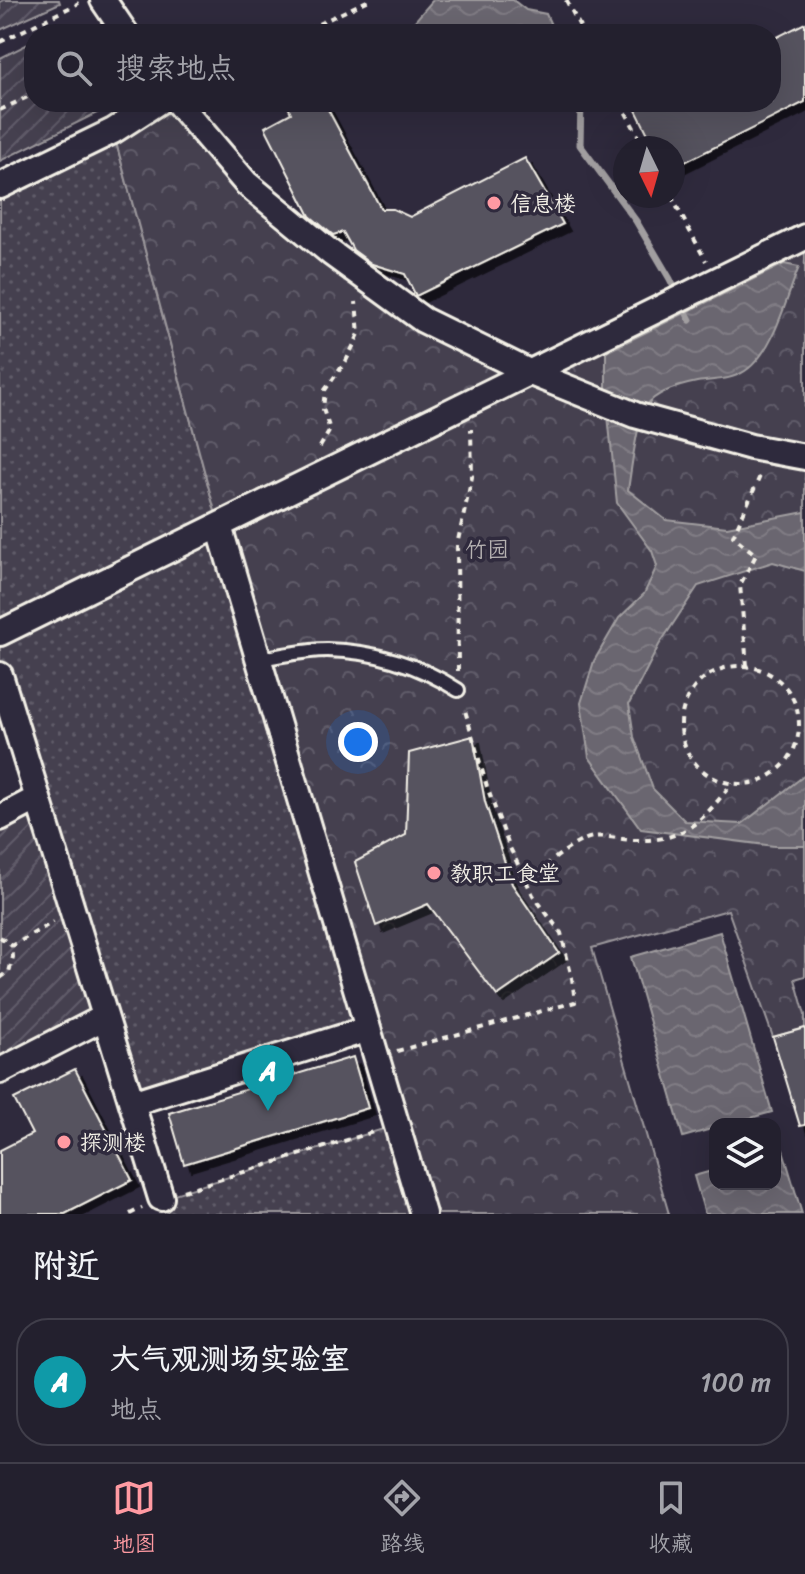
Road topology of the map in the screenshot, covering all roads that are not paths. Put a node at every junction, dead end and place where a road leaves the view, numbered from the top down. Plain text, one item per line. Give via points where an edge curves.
1 (103, 0) edge
2 (119, 24) edge
3 (142, 112) edge
4 (186, 112) edge
5 (0, 186) edge
6 (805, 237) edge
7 (531, 373) junction
8 (805, 457) edge
9 (219, 526) junction
10 (0, 633) edge
11 (258, 659) junction
12 (0, 675) edge
13 (458, 690) road end
14 (38, 798) junction
15 (0, 818) edge
16 (105, 1017) junction
17 (368, 1029) junction
18 (0, 1071) edge
19 (132, 1103) junction
20 (161, 1198) road end
21 (423, 1214) edge

1 - 2 street
3 - 5 street
4 - 7 street via 246,183 352,268 423,320
6 - 7 street
7 - 8 street via 654,420
7 - 9 street
9 - 10 street
9 - 11 street
11 - 13 lane via 326,650 387,656
11 - 17 street
12 - 14 street
14 - 15 street
14 - 16 street
16 - 18 street
16 - 19 street
17 - 19 street
17 - 21 street
19 - 20 street

